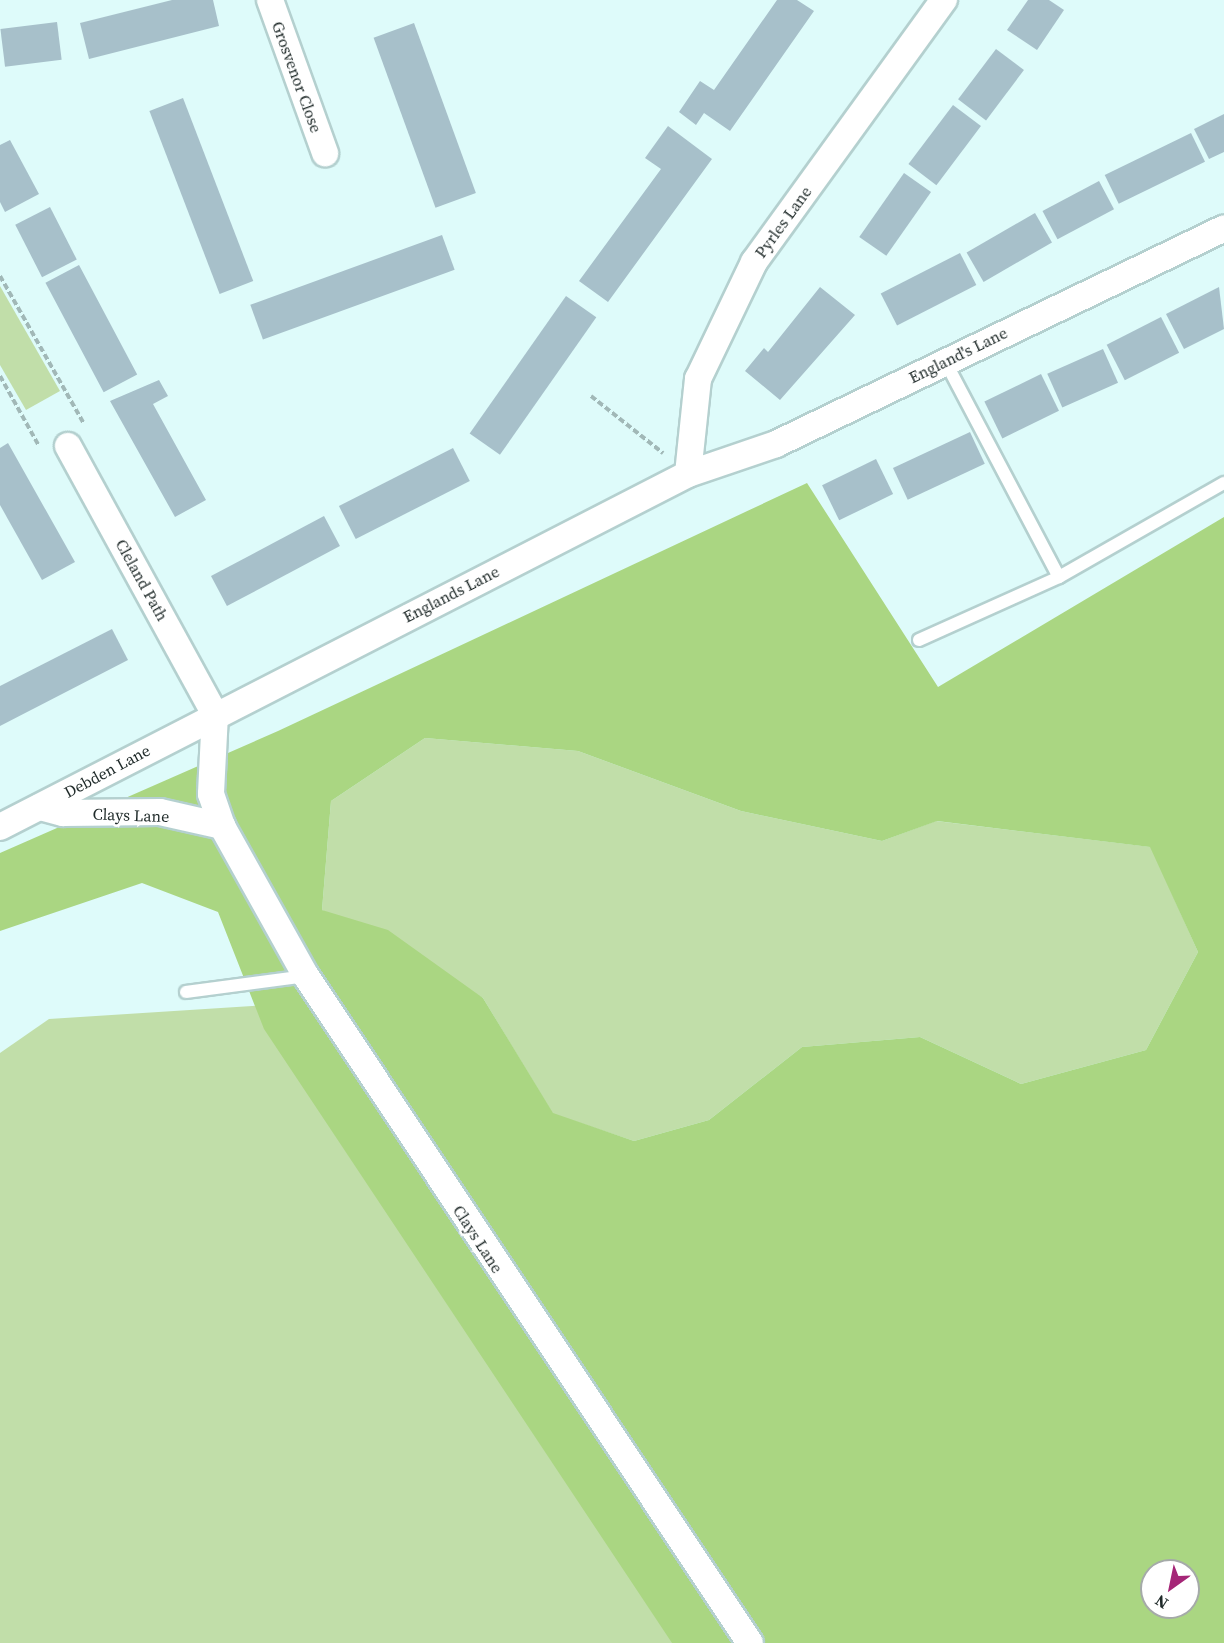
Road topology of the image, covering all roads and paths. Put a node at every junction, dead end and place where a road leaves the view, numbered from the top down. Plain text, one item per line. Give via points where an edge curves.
1 (270, 0) edge
2 (944, 0) edge
3 (325, 153) dead end
4 (1224, 228) edge
5 (0, 276) edge
6 (945, 361) junction
7 (0, 376) edge
8 (591, 396) dead end
9 (68, 446) junction
10 (688, 474) junction
11 (1224, 483) edge
12 (1059, 577) junction
13 (919, 640) dead end
14 (215, 714) junction
15 (40, 807) junction
16 (222, 826) junction
17 (0, 828) edge
18 (306, 976) junction
19 (186, 992) dead end
20 (750, 1643) edge

1 - 3 street, Grosvenor Close
2 - 10 street, Pyrles Lane via 754,262 698,379
4 - 6 street, England's Lane
5 - 9 path via 85,422
6 - 10 street, England's Lane via 776,444
6 - 12 lane
7 - 9 path via 42,450
8 - 10 path
9 - 14 street, Cleland Path
10 - 14 street, Englands Lane
11 - 12 lane
12 - 13 lane
14 - 15 street, Debden Lane
14 - 16 street, Clays Lane via 211,794
15 - 16 street, Clays Lane via 63,813 160,813
15 - 17 street, Debden Lane
16 - 18 street, Clays Lane
18 - 19 lane
18 - 20 street, Clays Lane

